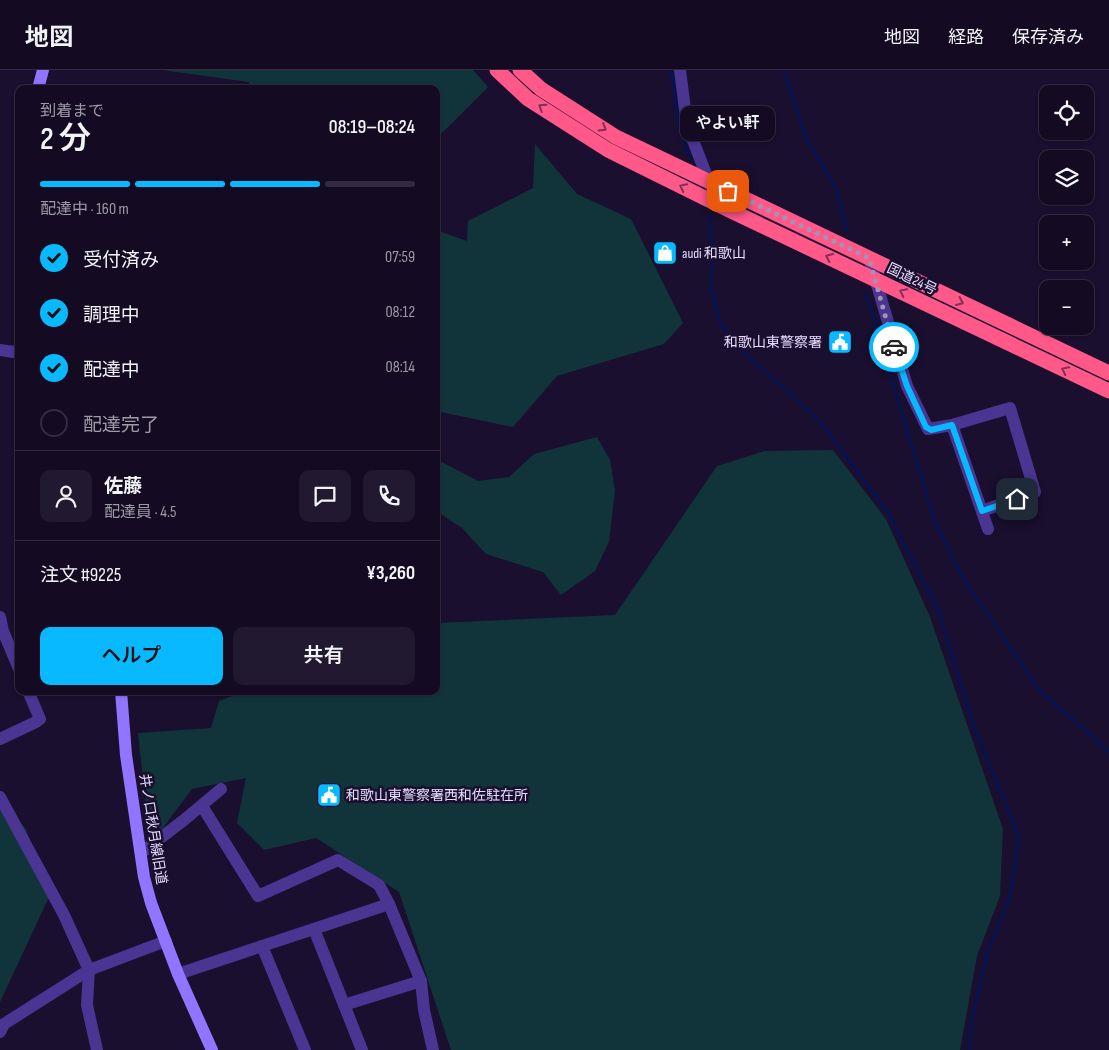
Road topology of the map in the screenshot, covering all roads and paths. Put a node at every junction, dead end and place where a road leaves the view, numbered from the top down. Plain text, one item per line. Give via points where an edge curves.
1 (43, 70) edge
2 (498, 70) edge
3 (520, 70) edge
4 (680, 70) edge
5 (39, 85) edge
6 (710, 182) junction
7 (718, 205) junction
8 (869, 258) junction
9 (874, 278) junction
10 (0, 350) edge
11 (15, 351) edge
12 (1109, 373) edge
13 (1109, 391) edge
14 (952, 425) junction
15 (982, 511) junction
16 (988, 529) dead end
17 (0, 617) edge
18 (1, 631) edge
19 (15, 661) edge
20 (30, 695) edge
21 (121, 695) edge
22 (0, 739) edge
23 (222, 789) dead end
24 (0, 797) edge
25 (202, 806) junction
26 (140, 852) junction
27 (389, 904) junction
28 (314, 929) junction
29 (166, 941) junction
30 (262, 946) junction
31 (89, 970) junction
32 (178, 974) junction
33 (421, 981) junction
34 (344, 1006) junction
35 (0, 1032) edge
36 (97, 1050) edge
37 (212, 1050) edge
38 (305, 1050) edge
39 (362, 1050) edge
40 (433, 1050) edge

1 - 5 street
7 -> 2 highway, 国道24号 via 608,150 528,99
3 -> 6 highway, 国道24号 via 541,89 616,137
4 - 6 street via 687,125
6 - 7 street
6 - 8 highway, 国道24号
9 -> 7 highway, 国道24号
8 - 9 street
8 -> 12 highway, 国道24号
13 -> 9 highway, 国道24号
9 - 14 street via 907,386 926,427 931,430
10 - 11 street
14 - 15 street
14 - 15 street via 1010,408 1035,492
15 - 16 street
17 - 18 street
18 - 19 street
20 - 22 street via 40,718
21 - 26 street, 井ノ口秋月線旧道
23 - 25 street
24 - 31 street via 64,915
25 - 26 street
25 - 27 street via 258,896 338,860 379,886
26 - 29 street, 井ノ口秋月線旧道 via 151,902
27 - 28 street
27 - 33 street
28 - 30 street
28 - 34 street
29 - 31 street
29 - 32 street, 井ノ口秋月線旧道
30 - 32 street
30 - 38 street
31 - 35 street via 4,1024
31 - 36 street via 87,1005
32 - 37 street, 井ノ口秋月線旧道
33 - 34 street
33 - 40 street
34 - 39 street

